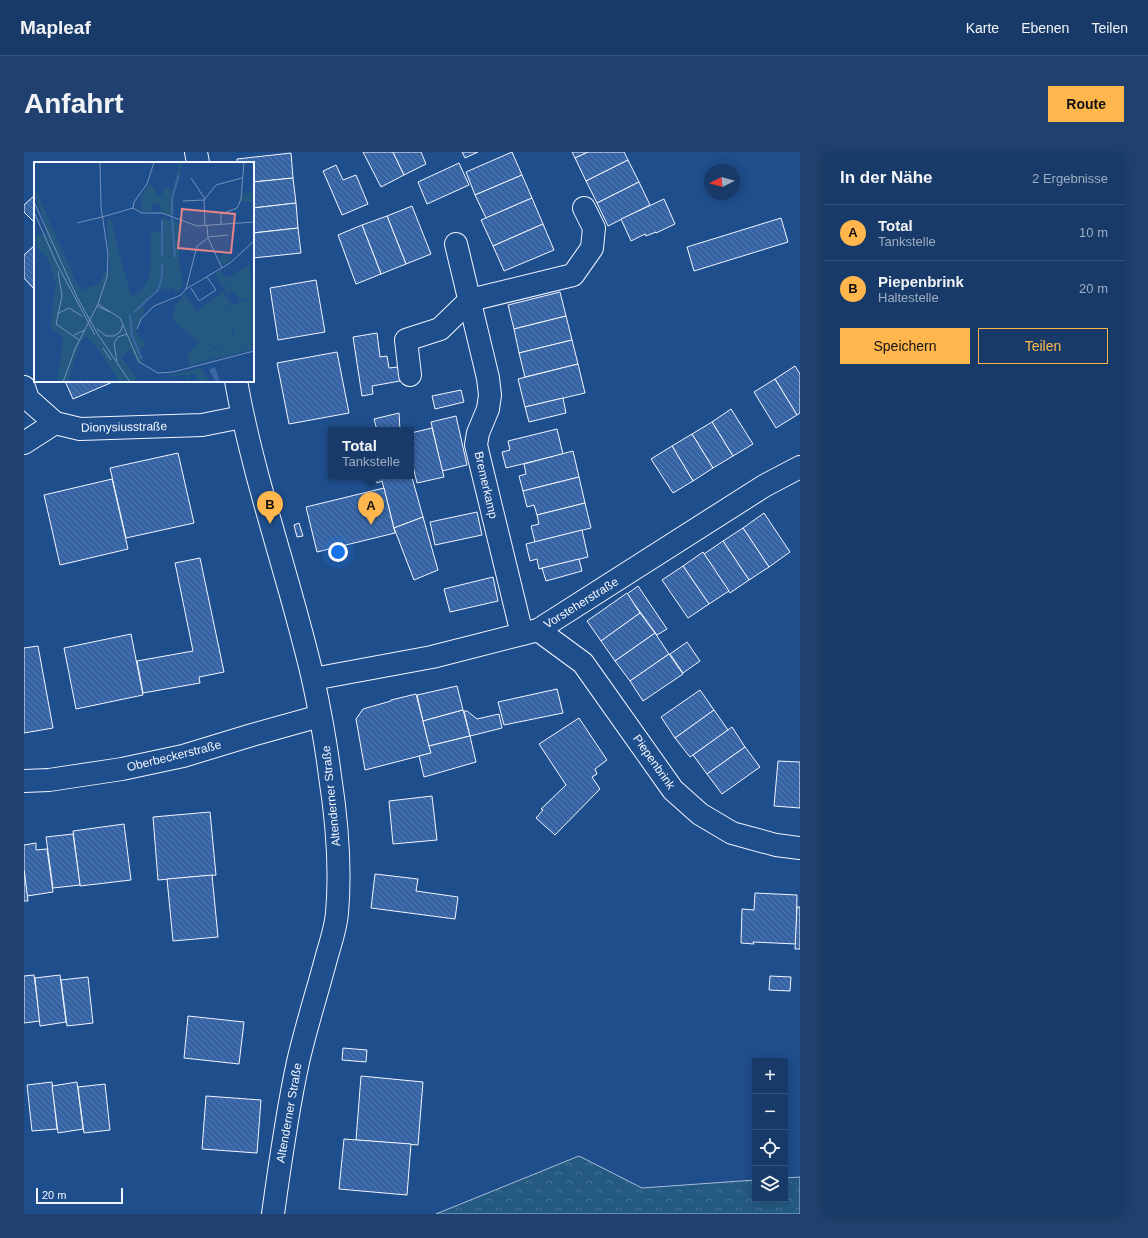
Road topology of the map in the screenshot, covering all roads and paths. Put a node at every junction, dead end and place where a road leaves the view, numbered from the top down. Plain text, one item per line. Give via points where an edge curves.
1 (196, 152) edge
2 (198, 162) edge
3 (584, 208) dead end
4 (456, 244) dead end
5 (470, 300) junction
6 (410, 375) dead end
7 (236, 382) edge
8 (24, 387) edge
9 (242, 417) junction
10 (55, 423) junction
11 (24, 443) edge
12 (800, 467) edge
13 (530, 632) junction
14 (313, 678) junction
15 (320, 716) junction
16 (24, 781) edge
17 (800, 848) edge
18 (273, 1214) edge

1 - 2 street
3 - 5 street via 594,228 592,248 573,275
4 - 5 street, Bremerkamp
5 - 6 street via 440,329 406,340
5 - 13 street, Bremerkamp via 490,395 476,445
7 - 9 street, Altenderner Straße
8 - 10 street, Dionysiusstraße via 28,399
9 - 10 street, Dionysiusstraße via 194,426 80,429
9 - 14 street, Altenderner Straße
10 - 11 street
12 - 13 street, Vorsteherstraße via 764,486
13 - 14 street, Vorsteherstraße via 432,656
13 - 17 street, Piepenbrink via 583,663 673,790 700,814 732,833 776,845
14 - 15 street, Altenderner Straße
15 - 16 street, Oberbeckerstraße via 183,756 122,769 49,780
15 - 18 street, Altenderner Straße via 335,807 337,915 298,1062

